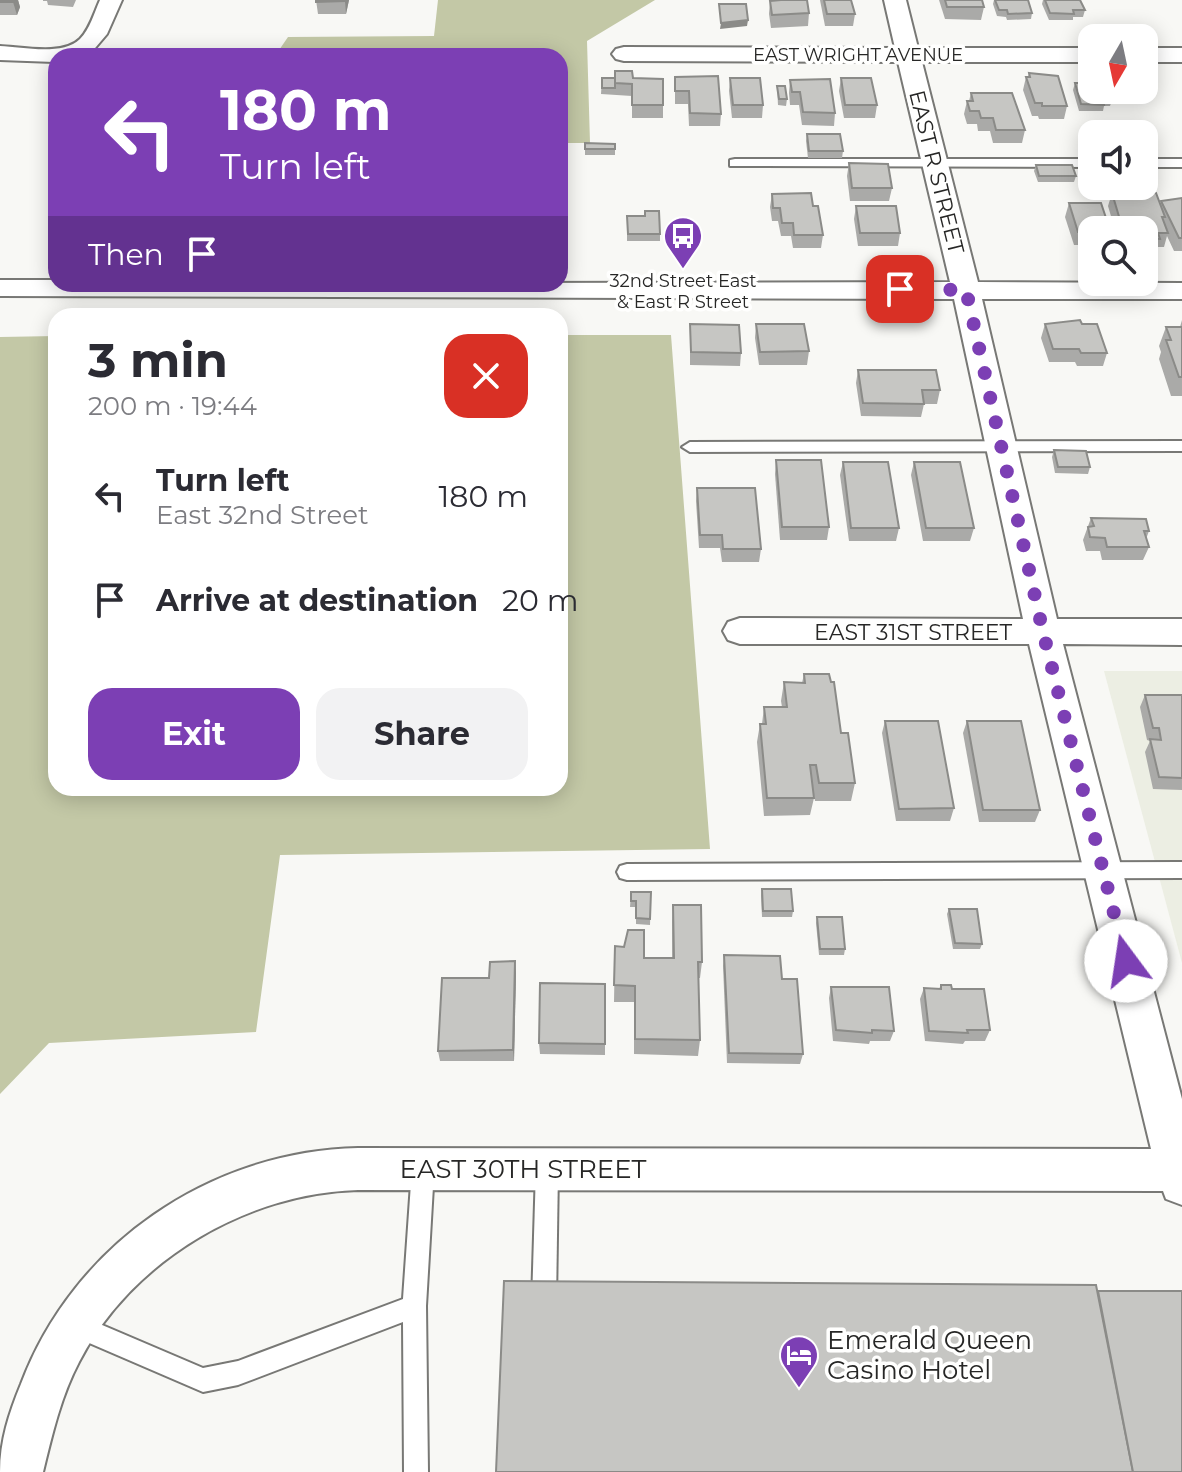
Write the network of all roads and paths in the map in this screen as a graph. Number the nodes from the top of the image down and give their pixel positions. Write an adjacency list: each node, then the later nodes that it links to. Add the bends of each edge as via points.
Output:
1 (111, 0): 3 (street)
2 (895, 0): 7 (street, EAST R STREET)
3 (86, 48)
4 (0, 53): 5 (street)
5 (48, 53)
6 (624, 54): 7 (street, EAST WRIGHT AVENUE)
7 (908, 55): 8 (street, EAST WRIGHT AVENUE); 12 (street, EAST R STREET)
8 (1078, 55)
9 (1158, 55): 10 (street)
10 (1182, 55)
11 (735, 163): 12 (lane)
12 (935, 163): 13 (lane); 19 (street, EAST R STREET)
13 (1078, 163)
14 (1158, 163): 15 (lane)
15 (1182, 163)
16 (0, 288): 17 (street)
17 (48, 288)
18 (568, 290): 19 (street)
19 (966, 290): 20 (street); 21 (street, EAST R STREET)
20 (1182, 291)
21 (1000, 446): 22 (lane); 23 (lane); 25 (street, EAST R STREET)
22 (1182, 446)
23 (690, 447)
24 (740, 631): 25 (street, EAST 31ST STREET)
25 (1043, 632): 26 (street, EAST 31ST STREET); 27 (street, EAST R STREET)
26 (1182, 632)
27 (1103, 870): 28 (lane); 29 (lane); 32 (street, EAST R STREET)
28 (1182, 870)
29 (627, 872)
30 (423, 1169): 31 (street, EAST 30TH STREET); 34 (lane); 35 (street, EAST 30TH STREET, via 298,1174 248,1191 194,1216 139,1256)
31 (547, 1169): 32 (street, EAST 30TH STREET); 33 (lane)
32 (1181, 1175)
33 (544, 1303)
34 (414, 1306): 35 (lane, via 238,1373 203,1380); 37 (lane)
35 (74, 1325): 36 (street, EAST 30TH STREET, via 33,1416)
36 (18, 1472)
37 (416, 1472)

